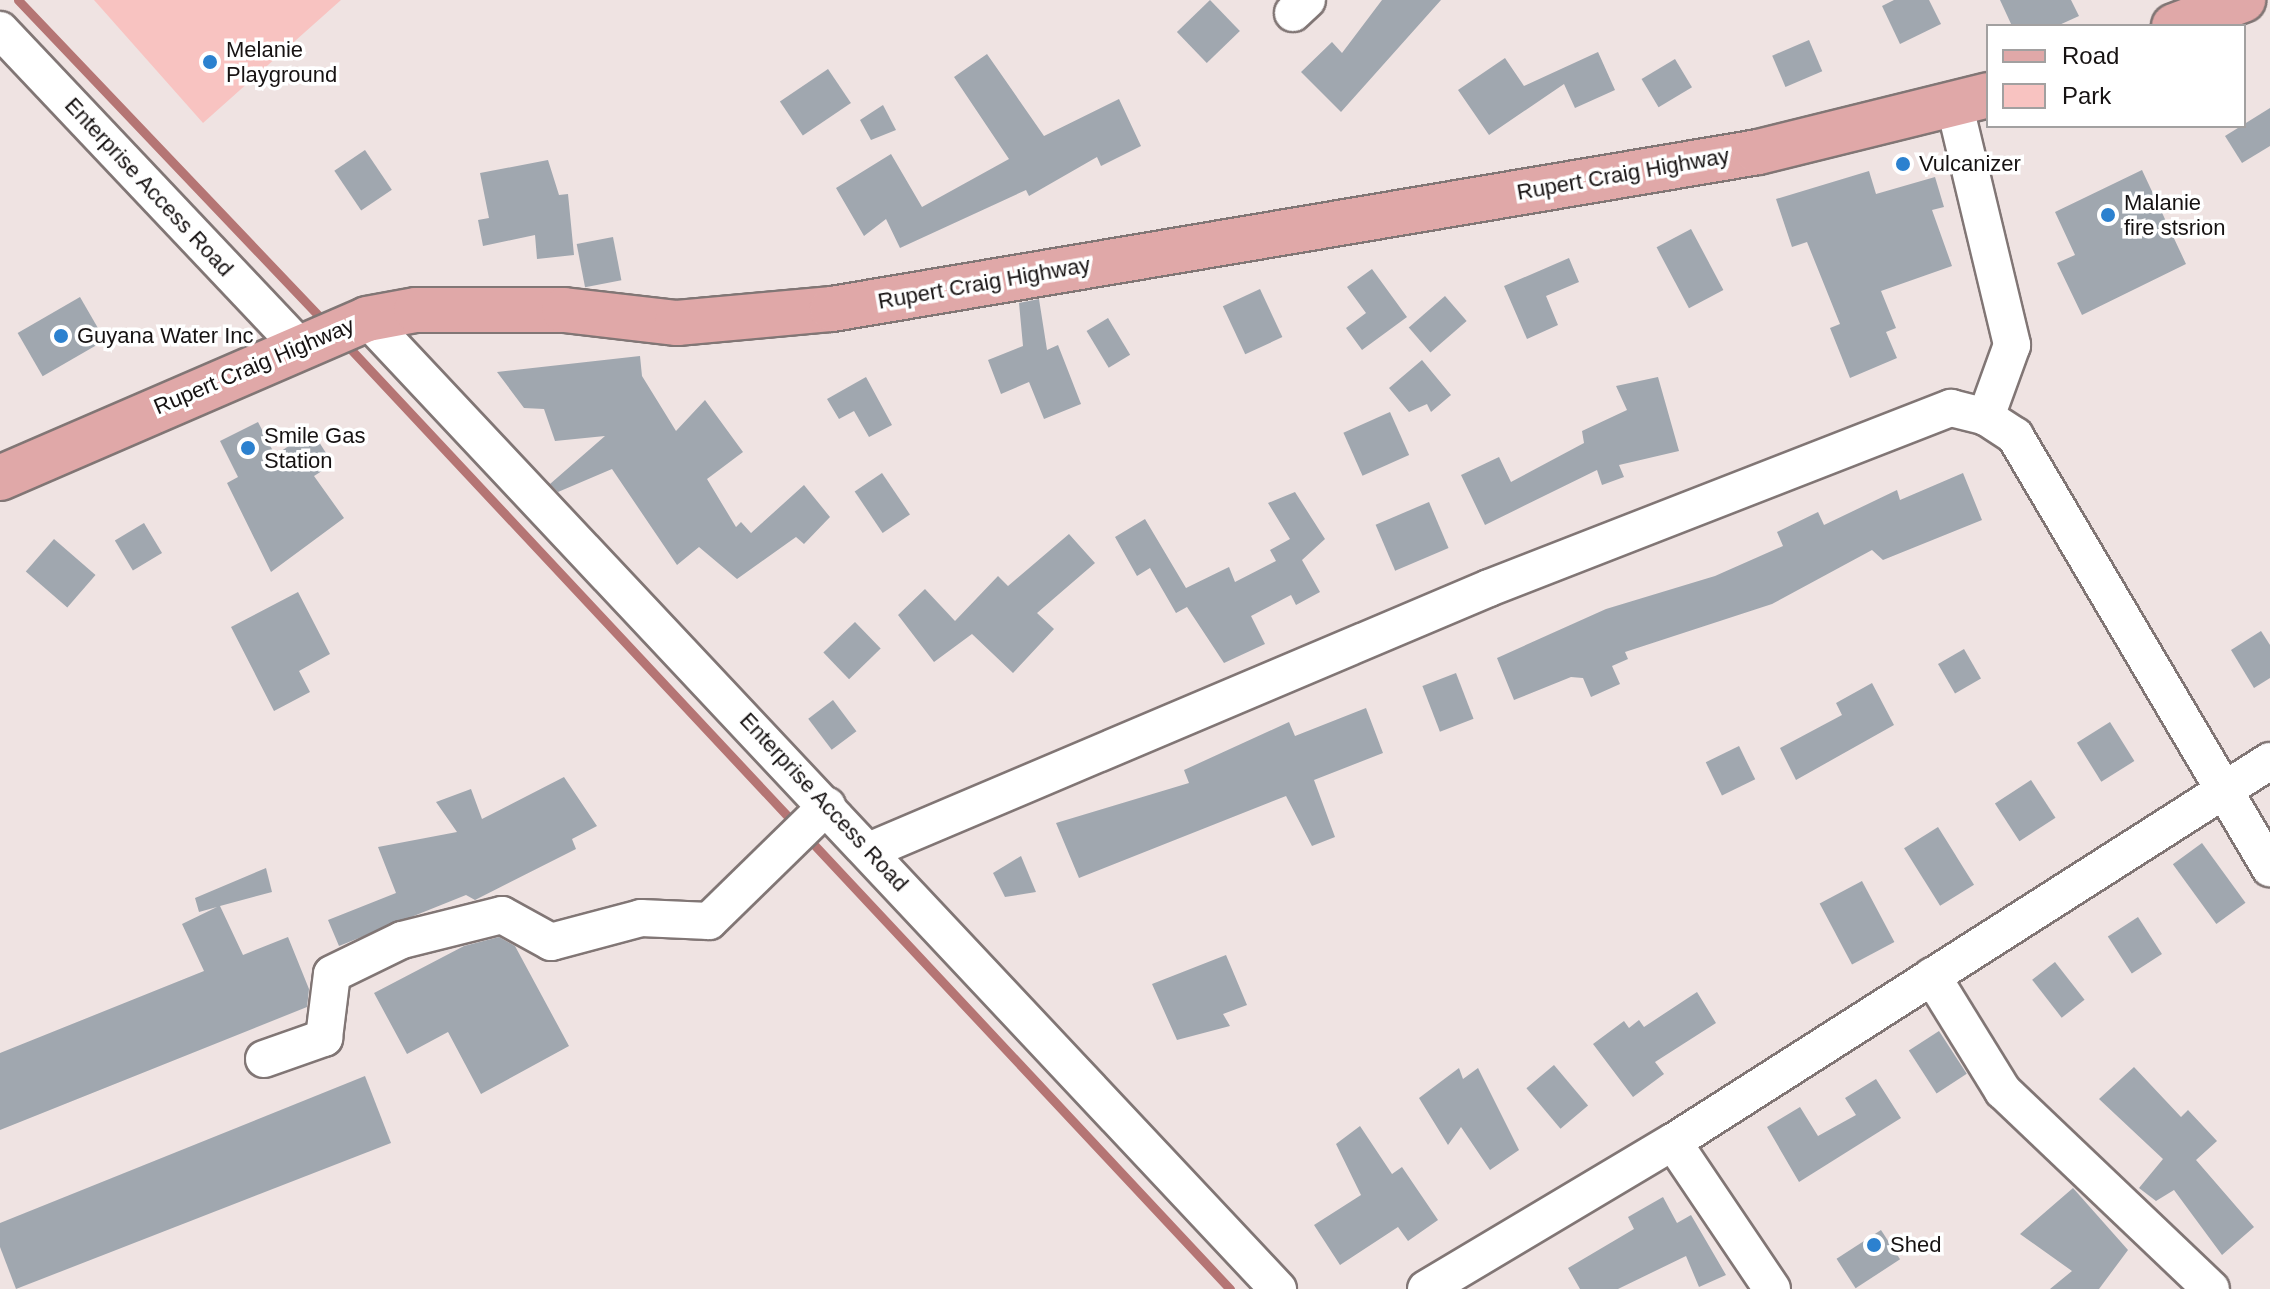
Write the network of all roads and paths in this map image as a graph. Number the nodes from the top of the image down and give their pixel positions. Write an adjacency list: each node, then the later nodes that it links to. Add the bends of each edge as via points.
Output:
1 (2243, 0): 2 (main road)
2 (2179, 24)
3 (0, 30): 6 (street, Enterprise Access Road)
4 (1972, 101): 5 (main road, Rupert Craig Highway, via 1758,152 832,309 677,323 564,310 416,310); 7 (street, via 2012,345)
5 (367, 319): 6 (main road, Rupert Craig Highway); 11 (street, Enterprise Access Road)
6 (297, 344): 8 (main road, Rupert Craig Highway)
7 (1986, 417): 10 (street, via 2015,436); 12 (street, via 1951,408 1564,559)
8 (0, 478)
9 (2270, 761): 10 (street)
10 (2226, 787): 13 (street); 14 (street)
11 (827, 806): 12 (street, Enterprise Access Road); 15 (street, via 709,921 641,918 551,942 502,915 402,940 332,974 324,1038)
12 (871, 850): 17 (street, Enterprise Access Road)
13 (2270, 868)
14 (1932, 976): 16 (street); 20 (street, via 2003,1091)
15 (264, 1059)
16 (1673, 1142): 18 (street); 19 (street)
17 (1278, 1289)
18 (1426, 1289)
19 (1772, 1289)
20 (2211, 1289)

